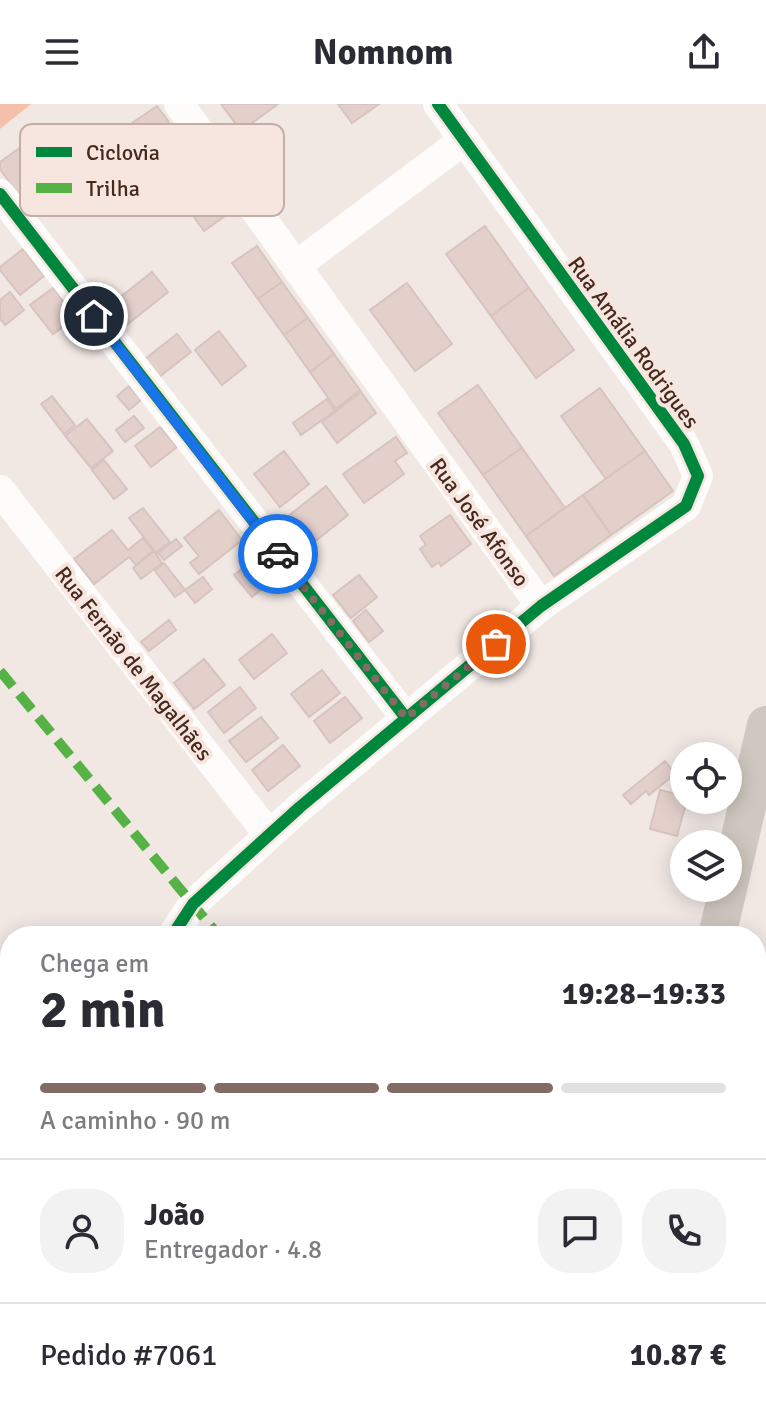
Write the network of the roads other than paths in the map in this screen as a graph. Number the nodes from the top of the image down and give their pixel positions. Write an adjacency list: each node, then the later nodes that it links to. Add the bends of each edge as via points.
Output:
1 (179, 104): 3 (street, Rua José Afonso)
2 (438, 104): 4 (street, Rua Amália Rodrigues)
3 (194, 124)
4 (464, 140): 7 (street); 9 (street, Rua Amália Rodrigues, via 684,444 698,476 686,506)
5 (0, 194): 10 (street)
6 (261, 216): 7 (street, Rua José Afonso)
7 (297, 265): 9 (street, Rua José Afonso)
8 (0, 490): 13 (street, Rua Fernão de Magalhães)
9 (541, 606): 10 (street, Rua José Afonso)
10 (406, 718): 13 (street, Rua José Afonso)
11 (766, 725): 12 (main road)
12 (756, 808): 15 (main road)
13 (269, 835): 14 (street, Rua José Afonso, via 193,904)
14 (179, 926)
15 (720, 926)

